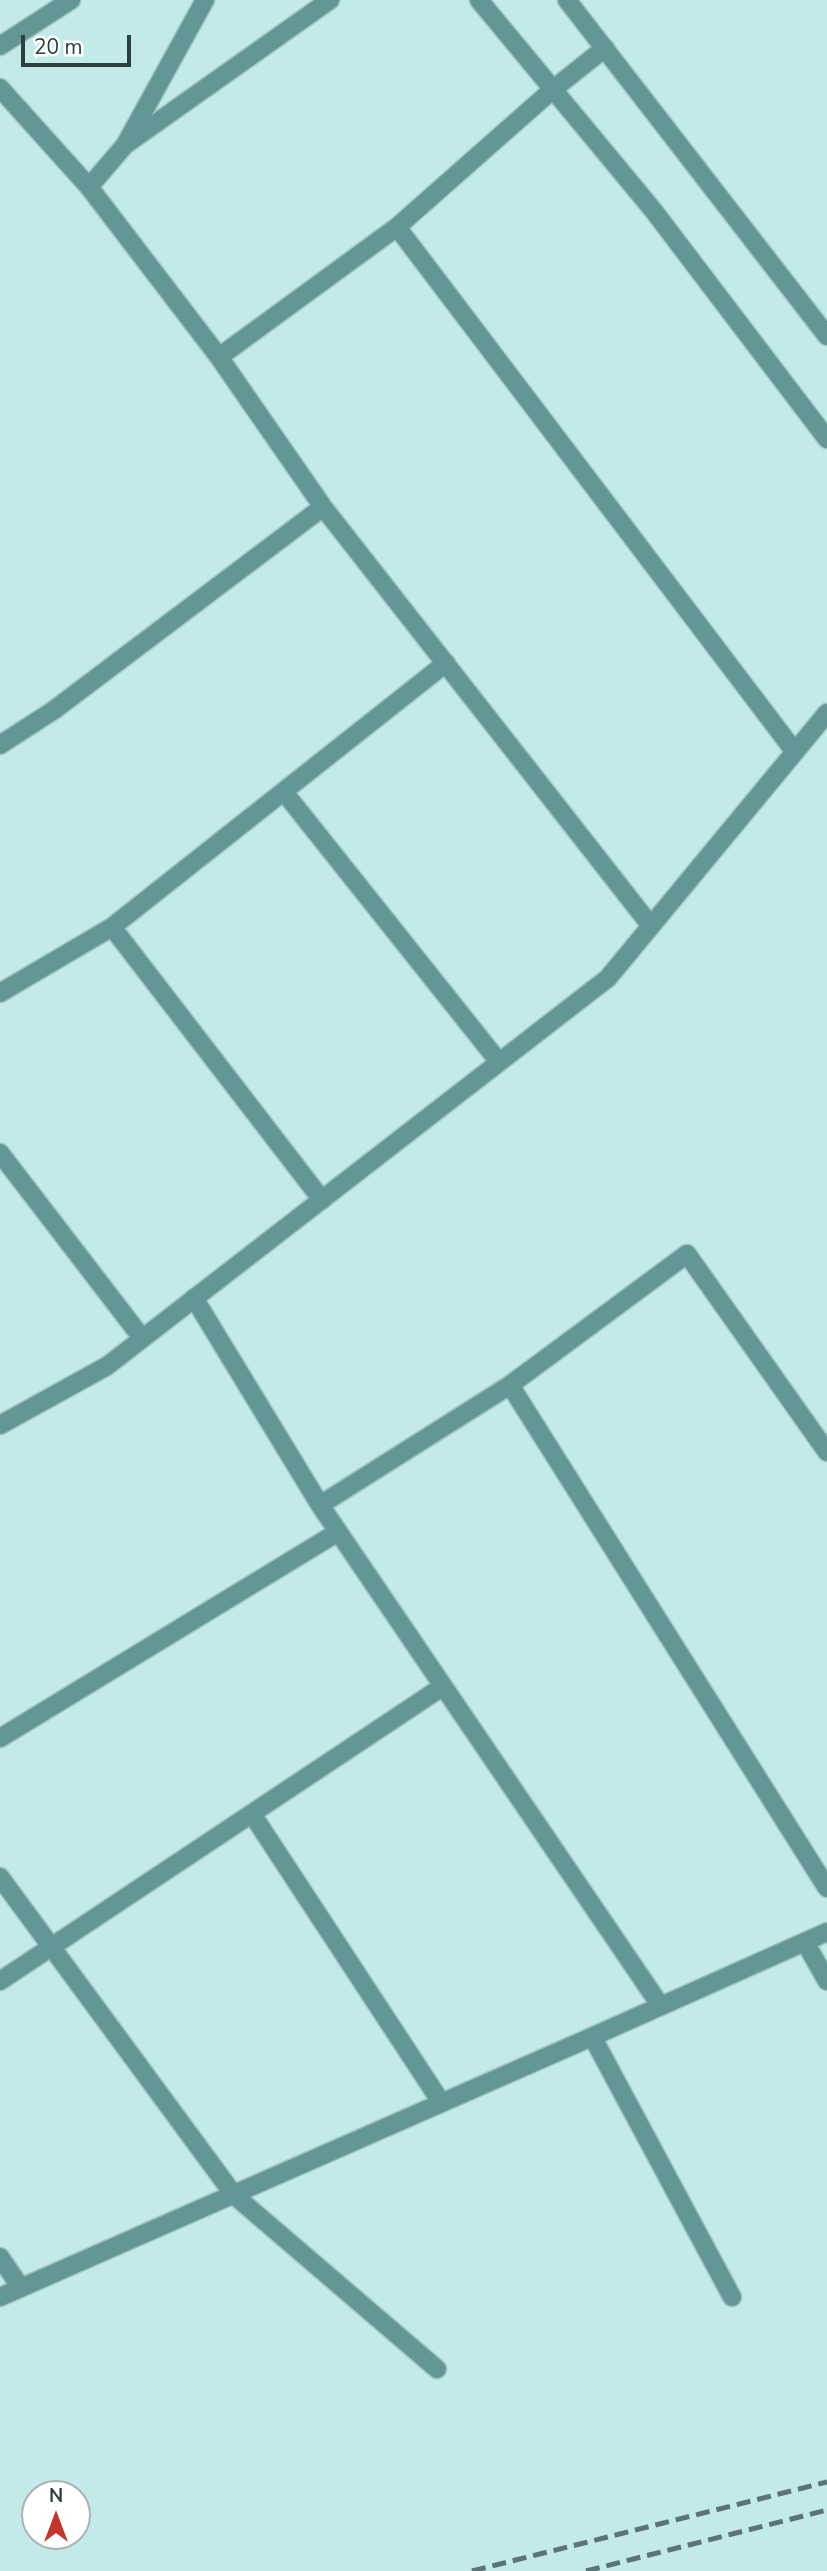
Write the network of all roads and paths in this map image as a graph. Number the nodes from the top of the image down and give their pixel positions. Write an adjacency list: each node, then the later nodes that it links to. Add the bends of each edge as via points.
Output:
1 (72, 0): 6 (street)
2 (205, 0): 10 (street)
3 (330, 0): 10 (street)
4 (479, 0): 9 (street)
5 (567, 0): 7 (street)
6 (0, 46)
7 (605, 48): 9 (street); 13 (street)
8 (0, 88): 11 (street)
9 (551, 91): 12 (street); 15 (street, via 653,210)
10 (125, 145): 11 (street)
11 (89, 187): 14 (street)
12 (397, 227): 14 (street); 20 (street)
13 (827, 335)
14 (219, 358): 16 (street)
15 (827, 439)
16 (323, 507): 17 (street); 19 (street, via 54,710)
17 (446, 663): 21 (street); 22 (street)
18 (827, 713): 20 (street)
19 (0, 745)
20 (794, 752): 22 (street)
21 (284, 792): 23 (street); 25 (street)
22 (651, 926): 25 (street, via 608,978)
23 (112, 927): 24 (street); 27 (street)
24 (0, 993)
25 (499, 1062): 27 (street)
26 (0, 1153): 29 (street)
27 (322, 1200): 28 (street)
28 (194, 1298): 29 (street); 33 (street)
29 (142, 1338): 31 (street, via 107,1366)
30 (510, 1385): 32 (street, via 687,1254); 33 (street); 39 (street)
31 (0, 1425)
32 (827, 1451)
33 (320, 1505): 34 (street)
34 (338, 1532): 35 (street); 36 (street)
35 (442, 1687): 37 (street); 45 (street)
36 (0, 1738)
37 (252, 1814): 42 (street); 47 (street)
38 (0, 1877): 42 (street)
39 (827, 1888)
40 (827, 1932): 41 (street)
41 (805, 1942): 43 (street); 45 (street)
42 (52, 1947): 44 (street); 48 (street)
43 (827, 1981)
44 (0, 1982)
45 (660, 2005): 46 (street)
46 (593, 2038): 47 (street); 52 (street)
47 (441, 2102): 48 (street)
48 (234, 2195): 50 (street); 53 (street)
49 (0, 2258): 50 (street)
50 (21, 2288): 51 (street)
51 (0, 2297)
52 (732, 2297)
53 (437, 2368)

